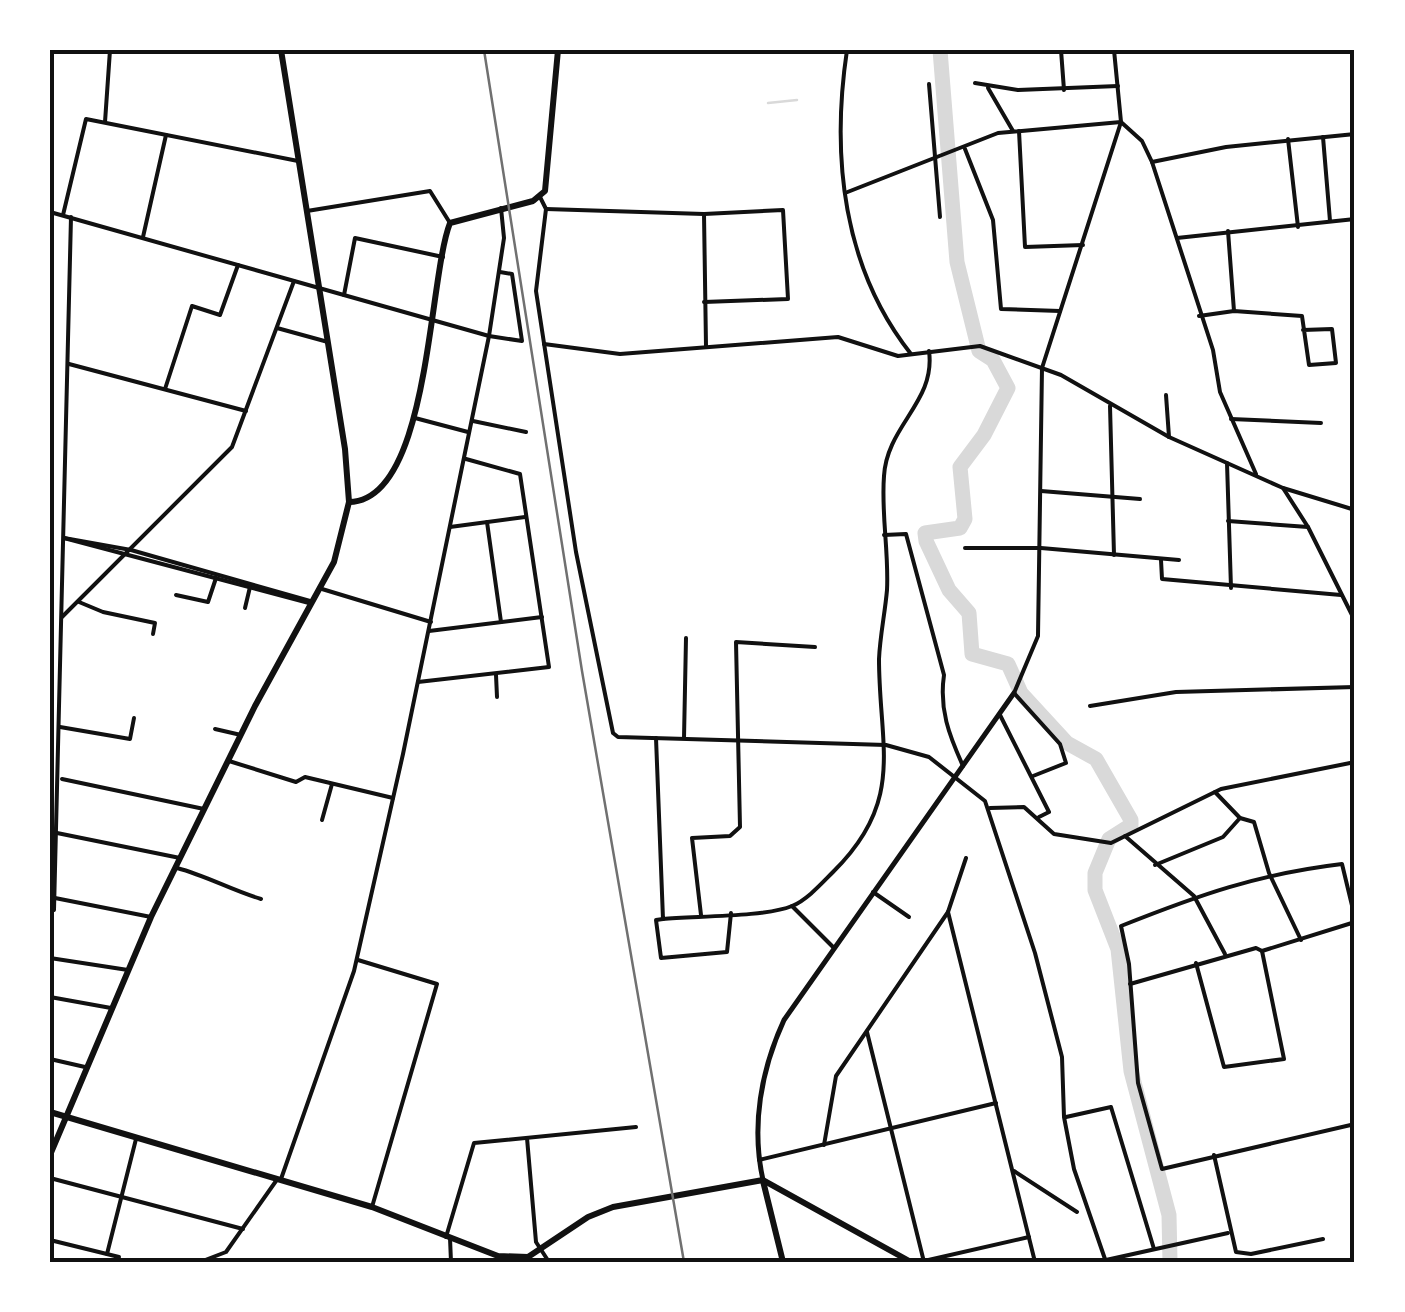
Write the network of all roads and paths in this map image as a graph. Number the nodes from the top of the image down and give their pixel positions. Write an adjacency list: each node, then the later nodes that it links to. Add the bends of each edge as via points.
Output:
1 (110, 50): 12 (street)
2 (280, 50): 21 (main road)
3 (558, 50): 24 (main road)
4 (847, 50): 23 (street, via 840,100)
5 (1061, 50): 11 (street)
6 (1114, 50): 9 (street)
7 (975, 83): 10 (street)
8 (929, 84): 20 (street)
9 (1118, 86): 11 (street); 13 (street)
10 (988, 87): 11 (street); 14 (street)
11 (1064, 90)
12 (105, 122): 16 (street); 30 (street, via 86,119)
13 (1121, 122): 14 (street); 22 (street); 40 (street)
14 (1016, 131): 19 (street); 40 (street, via 1025,247)
15 (1355, 134): 17 (street)
16 (166, 135): 21 (street); 38 (street)
17 (1323, 137): 18 (street); 34 (street)
18 (1288, 139): 22 (street); 36 (street)
19 (965, 149): 20 (street); 48 (street, via 993,220 1001,309)
20 (934, 160): 23 (street); 32 (street)
21 (298, 162): 27 (main road)
22 (1152, 162): 39 (street)
23 (846, 192): 59 (street, via 873,300)
24 (540, 197): 25 (main road); 26 (street)
25 (501, 208): 35 (main road); 43 (street)
26 (546, 208): 29 (street); 56 (street, via 536,291)
27 (307, 211): 35 (street, via 430,191); 45 (main road)
28 (50, 212): 30 (street)
29 (704, 214): 47 (street); 47 (street, via 783,210 788,299)
30 (63, 215): 31 (street)
31 (71, 217): 38 (street); 60 (street)
32 (940, 217)
33 (1355, 219): 34 (street)
34 (1330, 220): 36 (street)
35 (450, 223): 41 (main road)
36 (1298, 227): 37 (street)
37 (1228, 231): 39 (street); 49 (street)
38 (142, 236): 42 (street)
39 (1177, 238): 50 (street)
40 (1084, 245): 48 (street)
41 (443, 257): 46 (street, via 355,238); 51 (main road)
42 (238, 266): 44 (street); 62 (street, via 220,315 192,306)
43 (499, 272): 54 (street); 54 (street, via 512,274 522,341)
44 (294, 281): 45 (street); 52 (street)
45 (319, 288): 46 (street); 55 (main road)
46 (344, 295): 51 (street)
47 (704, 302): 57 (street)
48 (1062, 311): 61 (street)
49 (1234, 311): 50 (street); 53 (street, via 1302,316)
50 (1199, 316): 68 (street)
51 (433, 319): 54 (street); 67 (main road)
52 (276, 328): 55 (street); 65 (street)
53 (1304, 330): 53 (street, via 1309,365 1336,363 1332,328)
54 (489, 336): 69 (street)
55 (328, 342): 82 (main road)
56 (544, 344): 57 (street, via 607,354); 129 (street, via 613,733)
57 (706, 346): 59 (street, via 838,338)
58 (929, 351): 59 (street); 61 (street, via 985,347); 89 (street, via 928,380 888,444)
59 (911, 354)
60 (69, 364): 62 (street); 90 (street)
61 (1042, 368): 64 (street); 79 (street)
62 (165, 390): 65 (street)
63 (1166, 396): 74 (street)
64 (1110, 406): 74 (street); 80 (street)
65 (246, 411): 93 (street, via 232,447)
66 (1313, 414): 70 (street)
67 (414, 418): 73 (street); 82 (main road, via 379,490 366,501)
68 (1230, 420): 70 (street); 77 (street)
69 (472, 422): 72 (street); 73 (street)
70 (1313, 423): 71 (street)
71 (1321, 423)
72 (526, 432)
73 (470, 433): 75 (street)
74 (1169, 437): 76 (street)
75 (466, 459): 84 (street, via 520,474); 87 (street)
76 (1227, 462): 77 (street); 85 (street)
77 (1257, 476): 78 (street)
78 (1282, 488): 83 (street); 88 (street)
79 (1041, 491): 80 (street); 92 (street)
80 (1112, 497): 81 (street); 94 (street)
81 (1140, 498)
82 (349, 502): 102 (main road)
83 (1355, 510)
84 (527, 516): 86 (street); 109 (street)
85 (1228, 520): 88 (street); 101 (street)
86 (487, 522): 87 (street); 112 (street)
87 (450, 527): 111 (street)
88 (1308, 527): 105 (street)
89 (884, 535): 132 (street, via 887,592 879,664); 135 (street, via 906,534 944,675 944,720)
90 (64, 538): 93 (street); 95 (street); 110 (street)
91 (965, 548): 92 (street)
92 (1040, 548): 94 (street); 121 (street, via 1038,636)
93 (131, 550): 95 (street); 98 (street)
94 (1114, 555): 96 (street)
95 (126, 556): 99 (street); 106 (street)
96 (1161, 560): 97 (street); 101 (street, via 1162,579)
97 (1179, 560)
98 (217, 573): 99 (street); 100 (street)
99 (216, 580): 103 (street); 104 (street, via 208,602)
100 (252, 582): 103 (street); 107 (street)
101 (1231, 588): 105 (street)
102 (322, 589): 107 (main road); 111 (street)
103 (250, 590): 107 (street); 108 (street)
104 (176, 595)
105 (1341, 596): 113 (street)
106 (79, 602): 110 (street); 115 (street, via 154,623)
107 (314, 604): 128 (main road)
108 (245, 608)
109 (542, 616): 112 (street); 118 (street, via 549,667)
110 (62, 618): 126 (street)
111 (431, 622): 114 (street)
112 (501, 622): 114 (street)
113 (1355, 622)
114 (429, 631): 119 (street)
115 (153, 634)
116 (686, 638): 130 (street)
117 (816, 647): 131 (street, via 736,642)
118 (496, 674): 119 (street); 122 (street)
119 (418, 682): 141 (street)
120 (1355, 687): 123 (street, via 1176,692)
121 (1014, 693): 124 (street); 136 (street, via 1060,744 1066,762)
122 (498, 697)
123 (1090, 706)
124 (1000, 715): 135 (street); 136 (street)
125 (134, 718): 126 (street, via 130,740)
126 (60, 727): 138 (street)
127 (216, 729): 128 (street)
128 (241, 735): 133 (main road)
129 (656, 738): 130 (street); 165 (street)
130 (684, 738): 131 (street)
131 (737, 741): 132 (street); 162 (street, via 740,827 730,836 692,838)
132 (886, 745): 137 (street, via 929,758); 158 (street, via 866,836)
133 (228, 761): 139 (street, via 296,782 304,777); 143 (main road)
134 (1355, 762): 140 (street)
135 (964, 766): 137 (street)
136 (1033, 776): 144 (street, via 1049,812)
137 (955, 778): 142 (street); 154 (street)
138 (59, 779): 143 (street); 147 (street)
139 (332, 784): 141 (street); 146 (street)
140 (1215, 792): 145 (street); 148 (street)
141 (393, 798): 172 (street)
142 (990, 808): 144 (street, via 1024,807); 184 (street, via 1062,1057)
143 (204, 809): 149 (main road)
144 (1039, 817): 148 (street, via 1054,834 1107,843)
145 (1240, 818): 151 (street, via 1224,837); 153 (street, via 1254,822)
146 (322, 820)
147 (57, 833): 149 (street); 156 (street)
148 (1125, 836): 151 (street)
149 (180, 858): 152 (main road)
150 (966, 858): 160 (street)
151 (1156, 864): 155 (street)
152 (175, 868): 157 (street); 163 (main road)
153 (1269, 873): 155 (street); 166 (street, via 1342,864); 167 (street)
154 (872, 892): 164 (street); 168 (street)
155 (1194, 896): 170 (street); 175 (street, via 1121,926)
156 (55, 898): 159 (street); 163 (street)
157 (261, 900)
158 (792, 906): 161 (street); 168 (street)
159 (50, 910)
160 (948, 912): 178 (street); 181 (street)
161 (731, 913): 162 (street); 165 (street, via 727,952 660,958 656,920)
162 (701, 915): 165 (street)
163 (151, 917): 174 (main road)
164 (909, 917)
165 (662, 920)
166 (1355, 920): 167 (street)
167 (1301, 940): 169 (street)
168 (833, 946): 193 (street, via 793,1004 771,1052 758,1116)
169 (1262, 951): 170 (street); 173 (street, via 1284,1059 1224,1067)
170 (1225, 954): 173 (street)
171 (50, 958): 174 (street)
172 (356, 960): 196 (street); 199 (street, via 437,984)
173 (1196, 963): 175 (street)
174 (128, 970): 177 (main road)
175 (1130, 984): 192 (street, via 1138,1083 1162,1169)
176 (50, 997): 177 (street)
177 (111, 1008): 180 (main road)
178 (868, 1032): 187 (street); 190 (street, via 836,1076)
179 (50, 1060): 180 (street)
180 (85, 1067): 183 (main road)
181 (996, 1103): 187 (street); 194 (street)
182 (50, 1112): 183 (main road)
183 (65, 1117): 189 (main road); 191 (main road)
184 (1064, 1117): 207 (street, via 1112,1106); 212 (street)
185 (1355, 1124): 192 (street)
186 (636, 1127): 188 (street)
187 (891, 1128): 190 (street); 218 (street)
188 (528, 1138): 203 (street, via 474,1143); 208 (street)
189 (136, 1139): 196 (main road); 198 (street)
190 (824, 1145): 193 (street)
191 (50, 1155)
192 (1214, 1155): 202 (street)
193 (759, 1160): 197 (street)
194 (1012, 1170): 200 (street); 204 (street)
195 (50, 1178): 198 (street)
196 (280, 1179): 199 (main road); 201 (street)
197 (763, 1180): 208 (main road, via 606,1209); 216 (main road); 217 (main road)
198 (121, 1197): 201 (street); 209 (street)
199 (372, 1207): 203 (main road)
200 (1076, 1212)
201 (243, 1230): 213 (street, via 226,1252)
202 (1230, 1232): 205 (street, via 1236,1252 1250,1254); 207 (street)
203 (448, 1237): 211 (main road); 214 (street)
204 (1029, 1237): 218 (street); 219 (street)
205 (1323, 1239)
206 (50, 1240): 209 (street)
207 (1154, 1248): 212 (street)
208 (542, 1250): 211 (main road); 215 (street)
209 (106, 1254): 210 (street)
210 (118, 1257)
211 (528, 1260)
212 (1106, 1261)
213 (200, 1262)
214 (452, 1262)
215 (549, 1262)
216 (783, 1262)
217 (911, 1262)
218 (924, 1262)
219 (1035, 1262)

